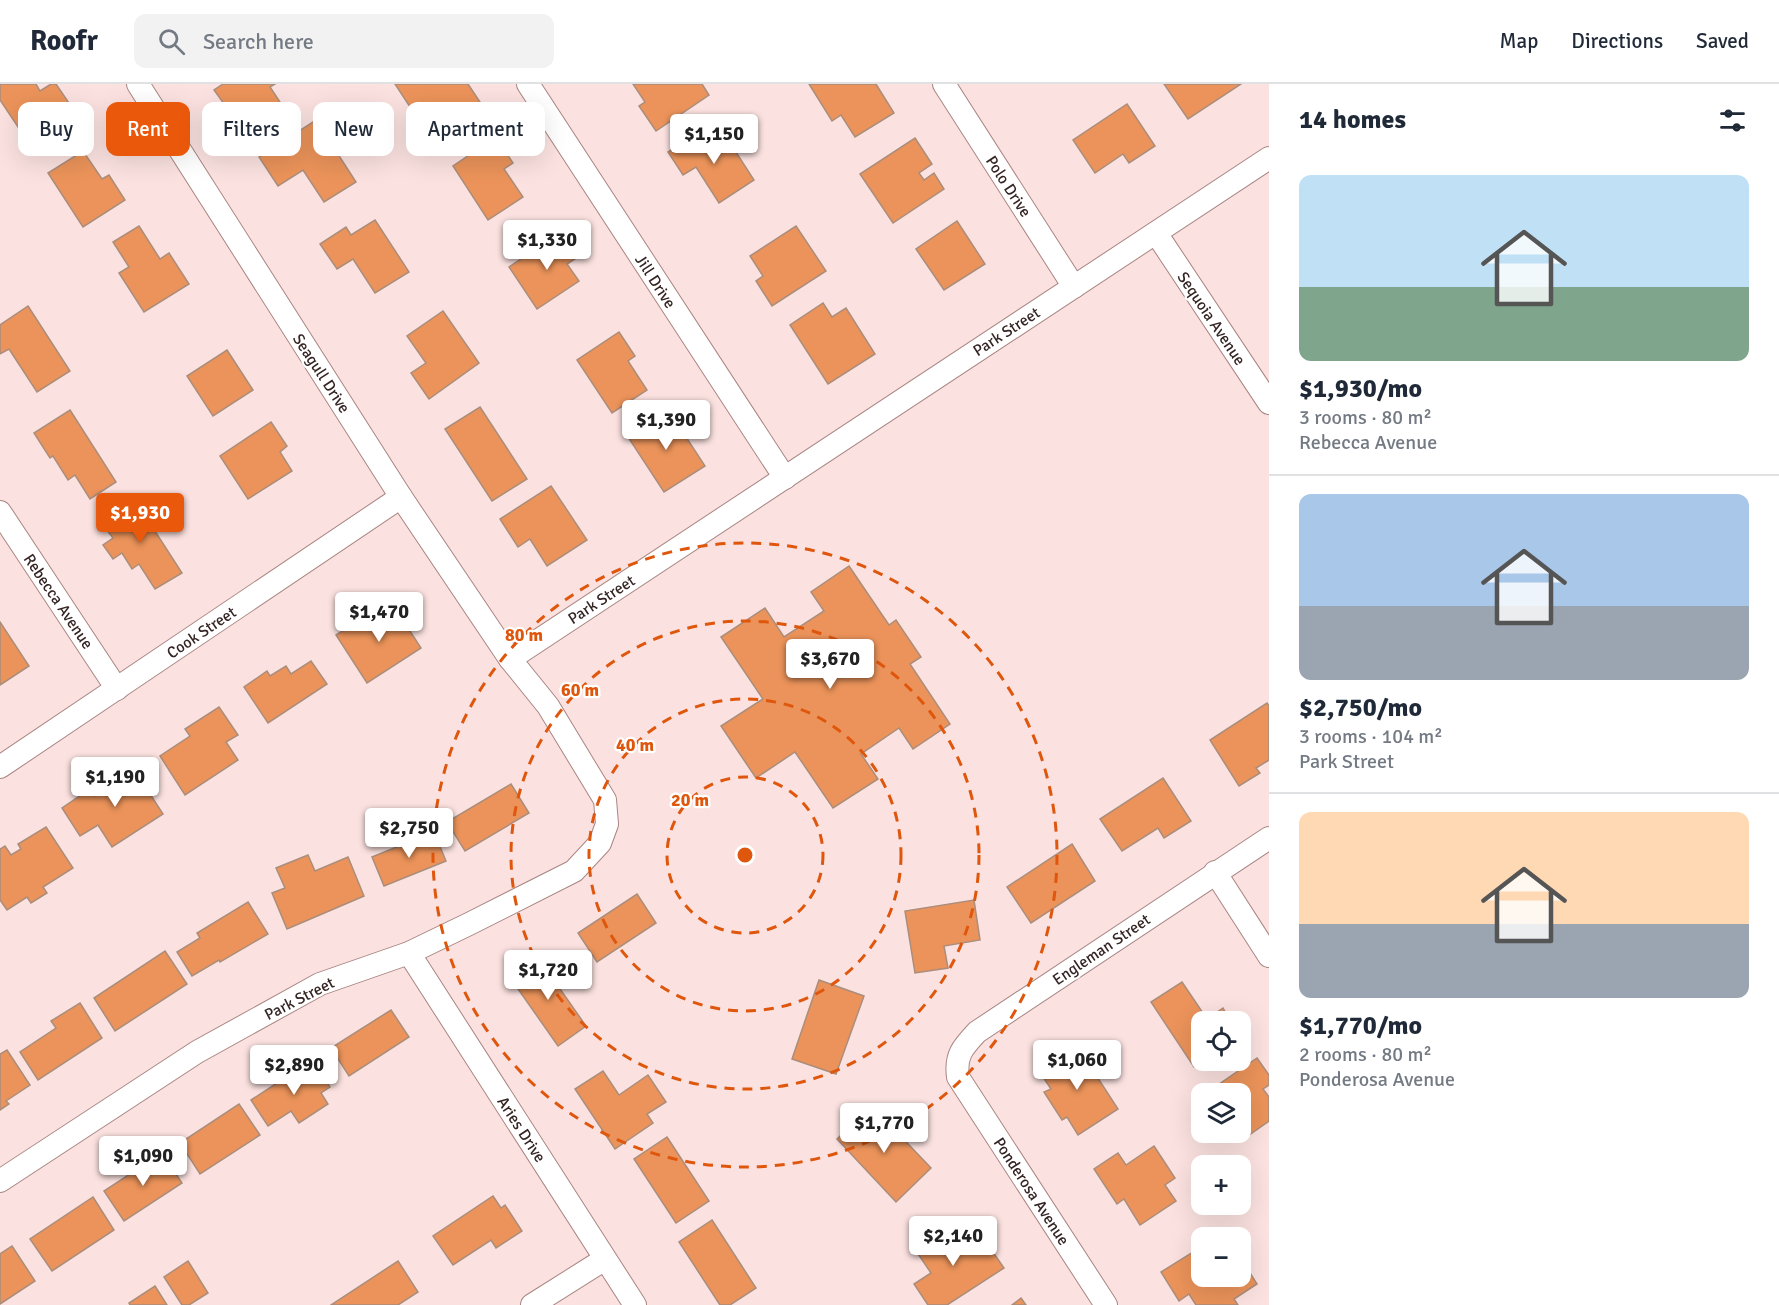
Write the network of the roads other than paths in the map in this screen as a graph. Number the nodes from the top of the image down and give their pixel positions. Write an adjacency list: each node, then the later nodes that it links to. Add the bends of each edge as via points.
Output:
1 (138, 84): 9 (street, Seagull Drive)
2 (528, 84): 8 (street, Jill Drive)
3 (944, 84): 6 (street, Polo Drive)
4 (1269, 158): 5 (street, Park Street)
5 (1156, 232): 6 (street, Park Street); 7 (street, Sequoia Avenue)
6 (1074, 287): 8 (street, Park Street)
7 (1269, 404)
8 (785, 478): 11 (street, Park Street)
9 (401, 497): 11 (street, Seagull Drive); 12 (street, Cook Street)
10 (0, 512): 12 (street, Rebecca Avenue)
11 (510, 659): 16 (street, Park Street, via 548,706 605,800 608,824 600,843 574,871)
12 (117, 689): 13 (street, Cook Street)
13 (0, 767)
14 (1269, 838): 15 (street, Engleman Street)
15 (1215, 872): 17 (street); 18 (street, Engleman Street, via 977,1032 963,1047 956,1064)
16 (409, 953): 19 (street, Park Street, via 321,984 197,1052); 20 (street, Aries Drive)
17 (1269, 956)
18 (958, 1077): 23 (street, Ponderosa Avenue)
19 (0, 1181)
20 (605, 1259): 21 (street); 22 (street, Aries Drive)
21 (532, 1305)
22 (635, 1305)
23 (1106, 1305)

